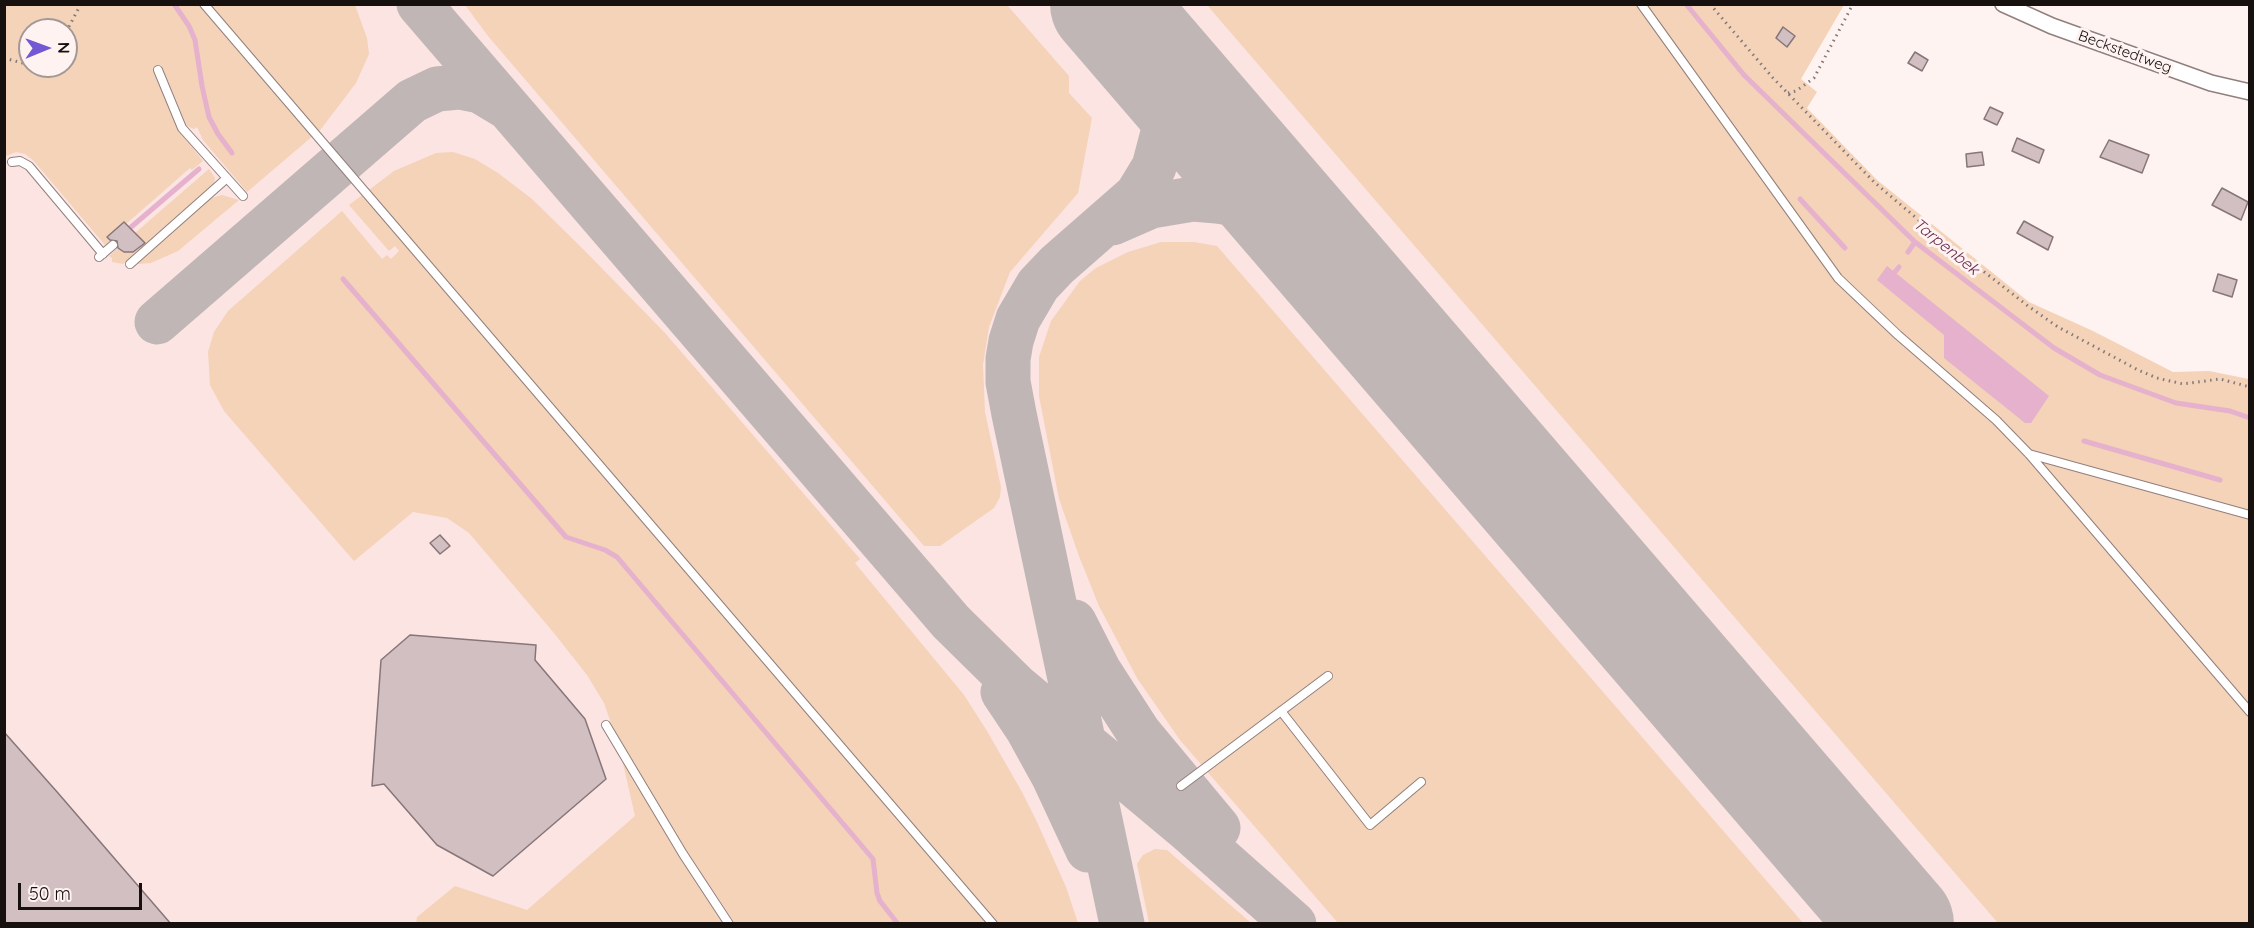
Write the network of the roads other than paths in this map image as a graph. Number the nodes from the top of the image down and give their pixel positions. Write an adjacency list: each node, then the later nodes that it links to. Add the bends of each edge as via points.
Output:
1 (204, 4): 20 (lane)
2 (1641, 4): 11 (lane, via 1838,278)
3 (2003, 4): 5 (street, Beckstedtweg, via 2052,26 2200,79)
4 (158, 69): 7 (lane, via 182,128)
5 (2250, 92)
6 (12, 162): 9 (lane, via 29,166 101,255)
7 (227, 178): 8 (lane); 10 (lane)
8 (243, 196)
9 (113, 245)
10 (130, 264)
11 (2029, 454): 12 (lane); 15 (lane)
12 (2250, 515)
13 (1328, 676): 14 (lane)
14 (1281, 711): 17 (lane, via 1370,825); 18 (lane)
15 (2250, 712)
16 (606, 725): 19 (lane)
17 (1421, 782)
18 (1181, 786)
19 (729, 924)
20 (993, 924)

